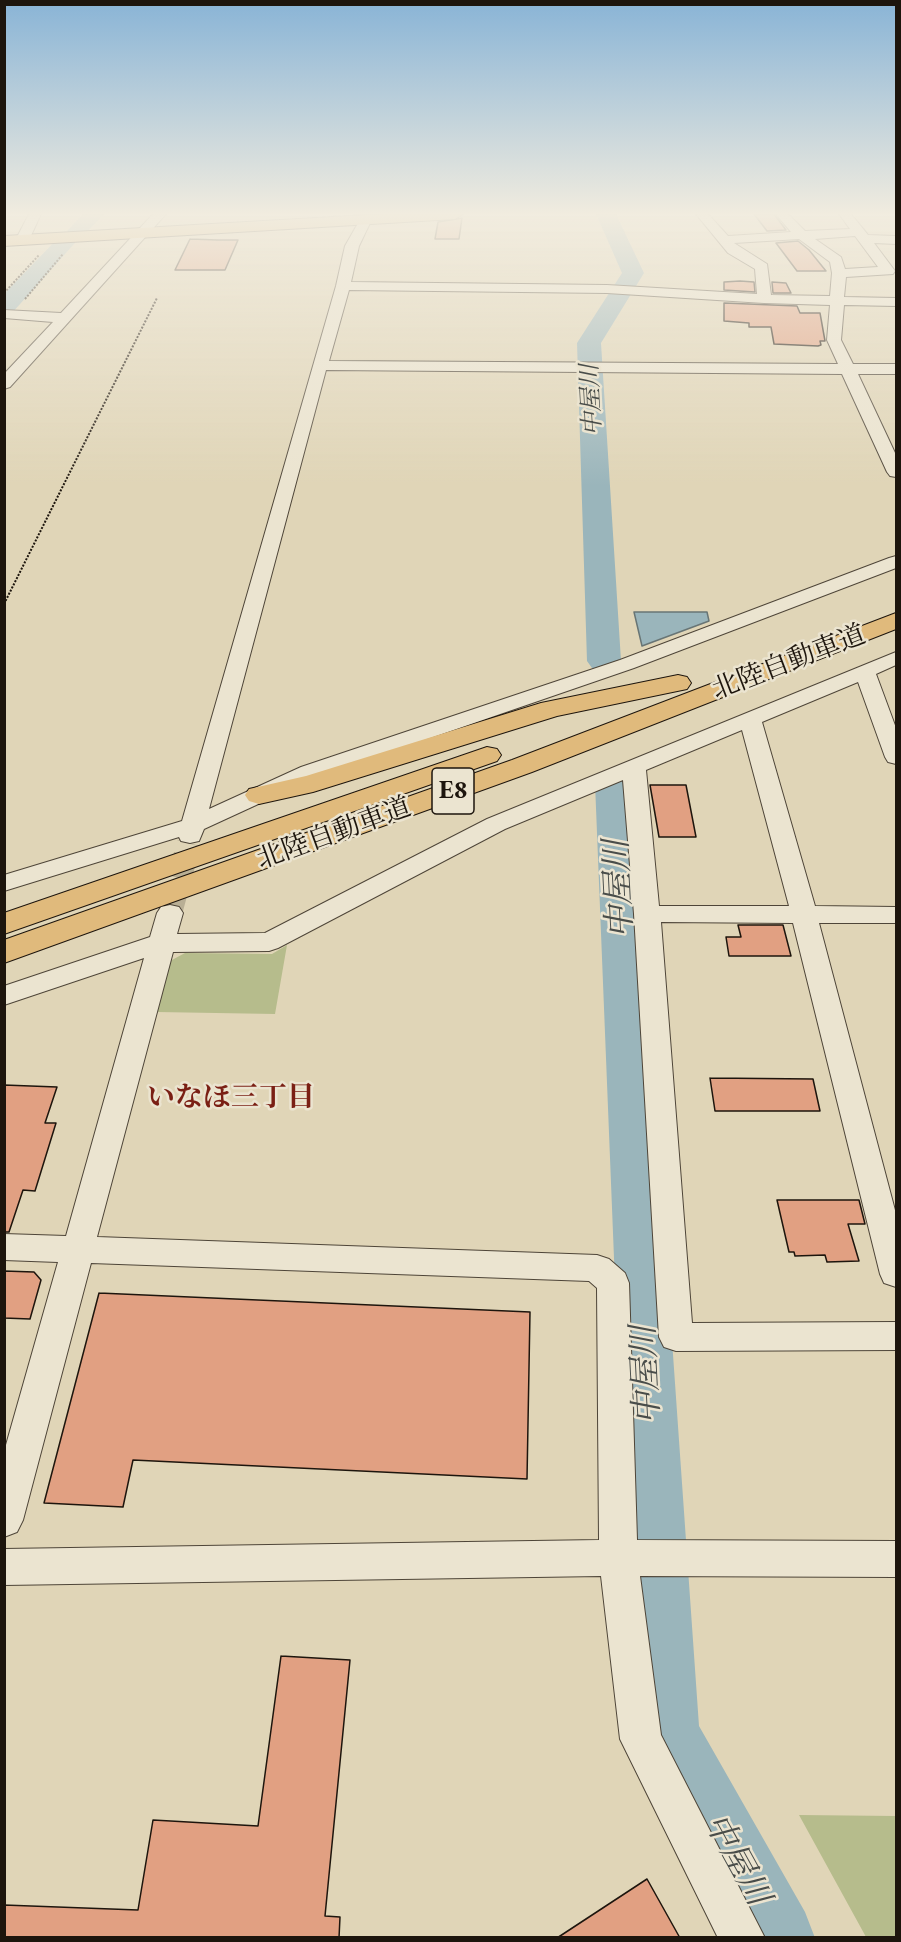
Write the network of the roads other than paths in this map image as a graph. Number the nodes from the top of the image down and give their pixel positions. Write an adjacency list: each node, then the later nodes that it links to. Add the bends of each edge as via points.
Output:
1 (76, 305): 5 (street)
2 (338, 305): 6 (street)
3 (836, 305): 7 (street, via 834,340)
4 (9, 314): 5 (street)
5 (64, 318): 9 (street)
6 (320, 365): 7 (street); 22 (street)
7 (848, 369): 8 (street); 10 (street)
8 (897, 369)
9 (4, 384)
10 (897, 472)
11 (897, 562): 20 (street, via 627,664 309,772)
12 (897, 598): 16 (main road, 北陸自動車道 / E8)
13 (897, 620): 30 (main road, 北陸自動車道 / E8, via 512,770)
14 (897, 658): 15 (street)
15 (865, 672): 17 (street); 18 (street)
16 (678, 683): 20 (main road, via 551,709 313,783); 21 (main road, 北陸自動車道 / E8)
17 (750, 718): 19 (street); 26 (street)
18 (897, 757)
19 (634, 767): 24 (street); 29 (street, via 496,824 269,942)
20 (259, 795): 22 (street)
21 (308, 819): 25 (main road, via 214,845); 28 (main road, 北陸自動車道 / E8)
22 (191, 834): 23 (street)
23 (4, 884)
24 (647, 914): 26 (street); 35 (street, via 676,1337)
25 (4, 915)
26 (804, 915): 27 (street); 34 (street)
27 (897, 915)
28 (4, 924)
29 (166, 928): 31 (street); 33 (street)
30 (4, 952)
31 (4, 996)
32 (4, 1247): 33 (street)
33 (77, 1249): 36 (street); 37 (street, via 597,1268 613,1283)
34 (897, 1274)
35 (897, 1336)
36 (4, 1520)
37 (628, 1558): 38 (street); 39 (street); 40 (street, via 641,1739)
38 (897, 1559)
39 (4, 1568)
40 (741, 1938)

